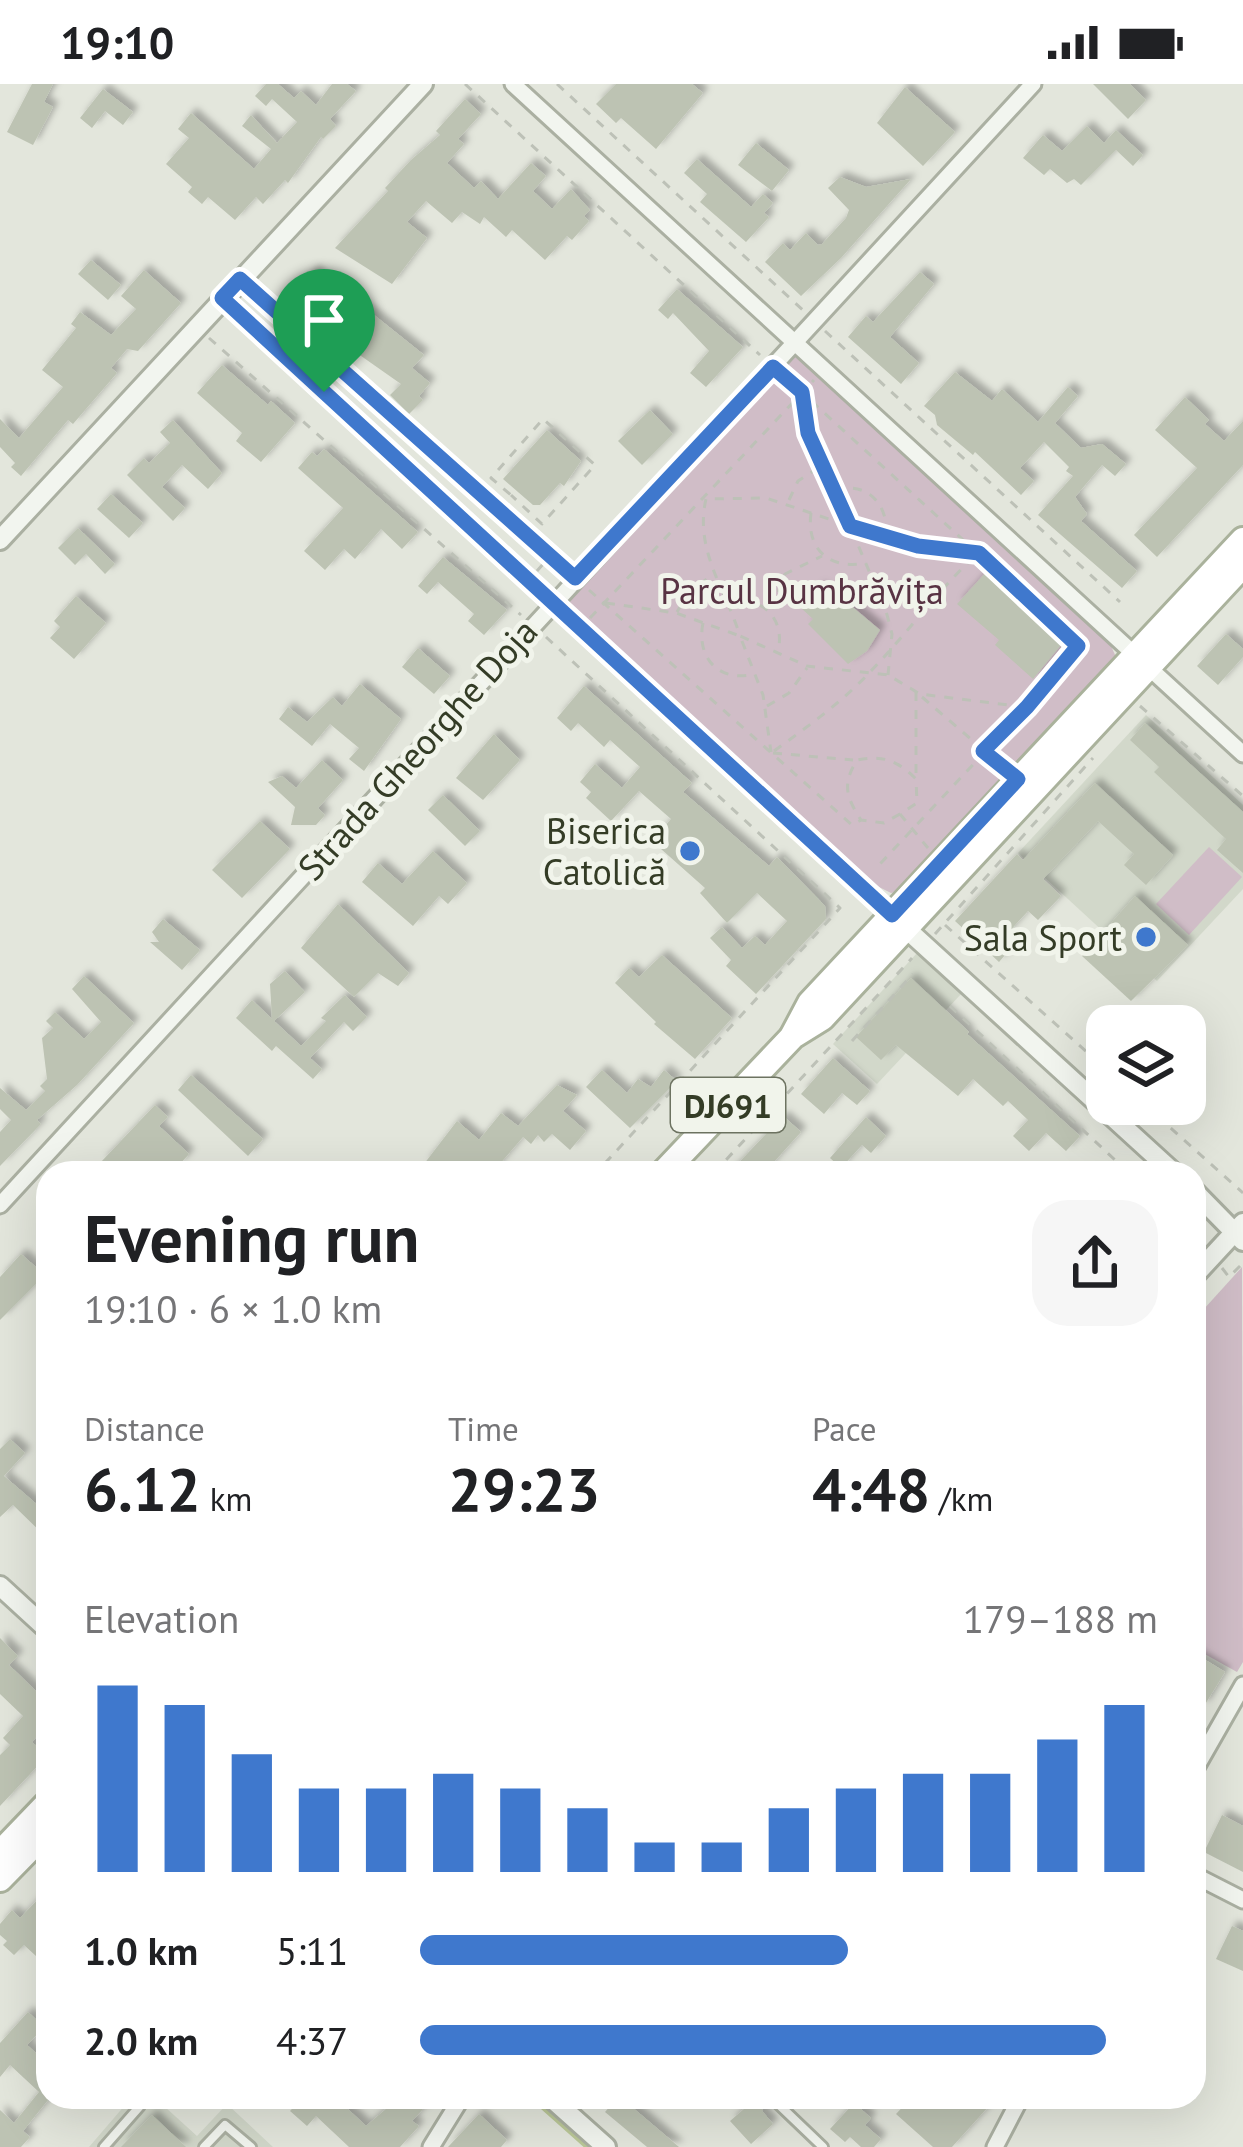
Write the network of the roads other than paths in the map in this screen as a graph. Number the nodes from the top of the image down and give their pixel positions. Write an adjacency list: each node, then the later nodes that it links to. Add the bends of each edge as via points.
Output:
1 (423, 84): 4 (street)
2 (513, 84): 5 (street)
3 (1033, 84): 5 (street, Strada Gheorghe Doja)
4 (222, 298): 6 (street); 9 (street)
5 (795, 344): 9 (street, Strada Gheorghe Doja); 10 (street)
6 (0, 540)
7 (1243, 540): 10 (main road, DJ691)
8 (1243, 565): 10 (main road, DJ691)
9 (554, 600): 12 (street); 13 (street, Strada Gheorghe Doja)
10 (1140, 661): 11 (street); 12 (main road, DJ691); 12 (main road, DJ691, via 1018,779)
11 (1243, 754)
12 (900, 922): 14 (main road, DJ691, via 810,1003 793,1036); 15 (street)
13 (40, 1161)
14 (674, 1161)
15 (1161, 1161)
16 (36, 1166): 18 (street, Strada Gheorghe Doja)
17 (1206, 1202): 19 (street)
18 (0, 1205)
19 (1240, 1232): 20 (street)
20 (1206, 1263)
21 (0, 1586): 22 (street)
22 (36, 1619)
23 (1243, 1685): 24 (street)
24 (1206, 1751)
25 (36, 1816): 27 (main road)
26 (36, 1842): 28 (main road)
27 (0, 1853)
28 (0, 1879)
29 (1206, 1881): 30 (street)
30 (1243, 1900)
31 (137, 2109): 36 (lane)
32 (455, 2109): 39 (street)
33 (563, 2109): 40 (street)
34 (784, 2109): 41 (lane)
35 (1015, 2109): 42 (street)
36 (104, 2147)
37 (204, 2147): 38 (lane, via 224,2125)
38 (251, 2147)
39 (431, 2147)
40 (606, 2147)
41 (824, 2147)
42 (995, 2147)

